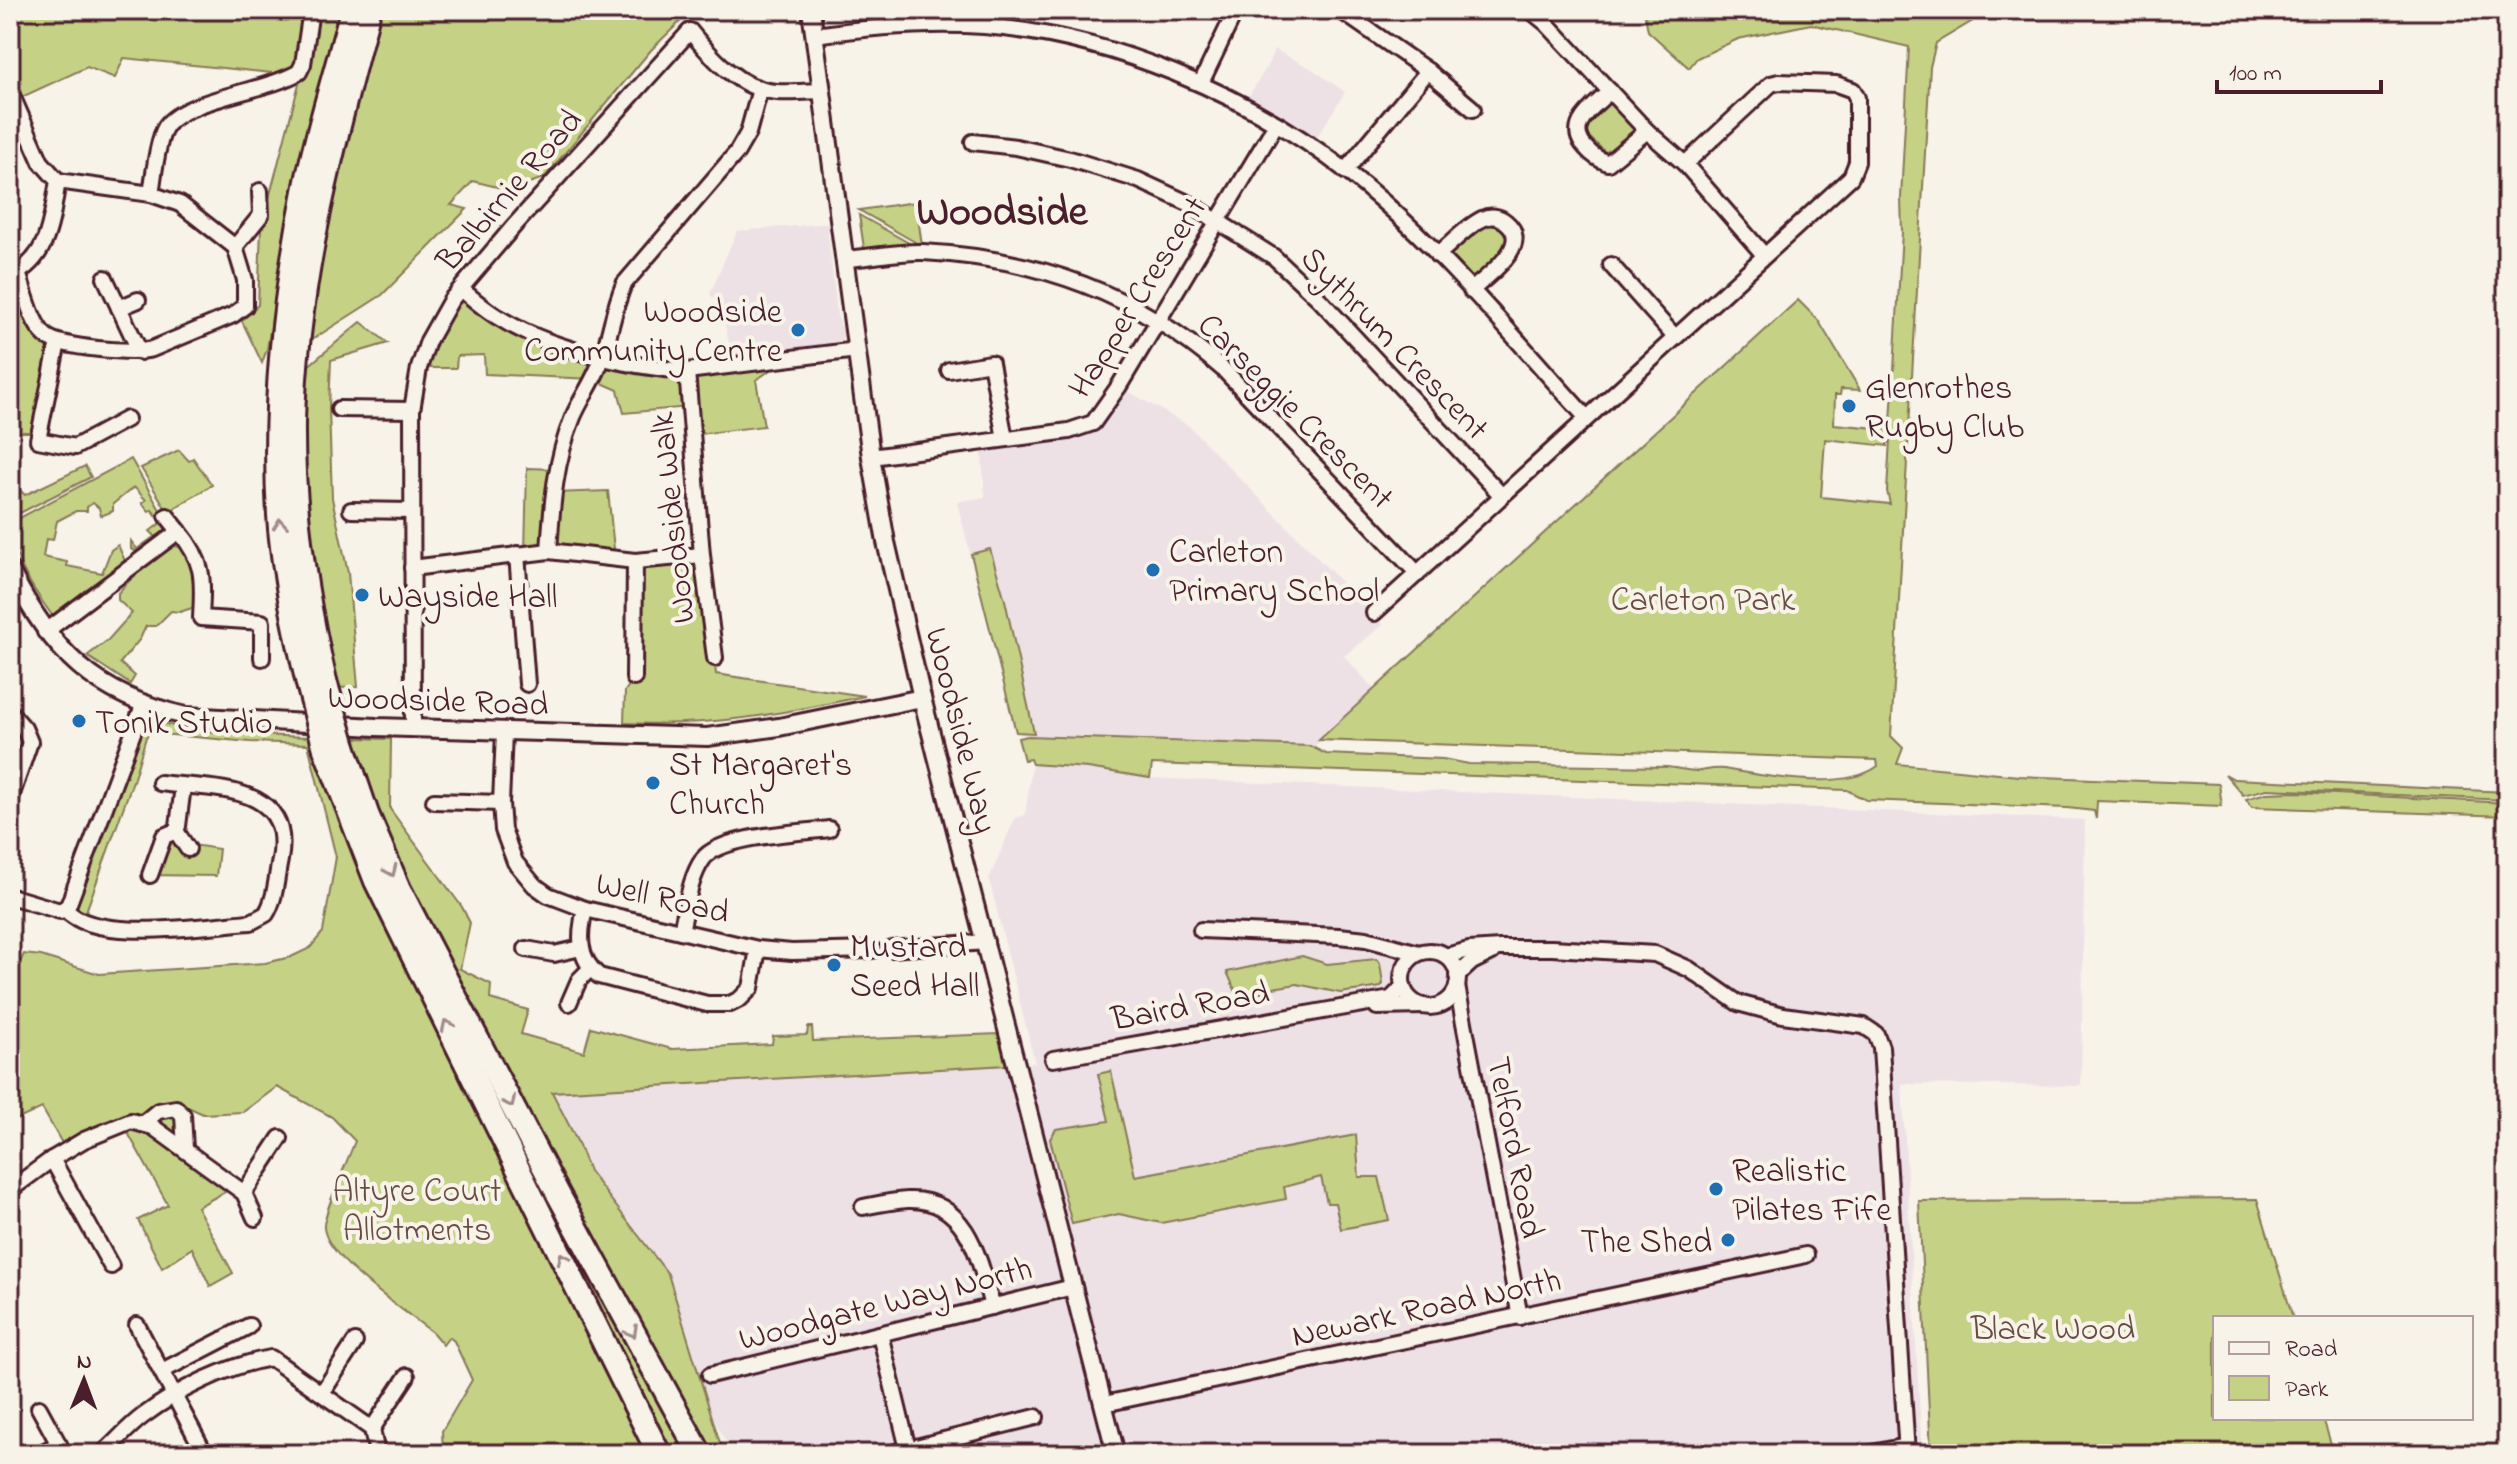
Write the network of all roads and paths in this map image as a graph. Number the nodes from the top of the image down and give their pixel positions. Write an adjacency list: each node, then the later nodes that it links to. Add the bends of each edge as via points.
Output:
1 (311, 10): 26 (street, via 299,72 194,108 168,124)
2 (352, 10): 39 (highway, via 307,183)
3 (369, 10): 39 (highway)
4 (811, 10): 10 (street, Woodside Way)
5 (987, 10): 9 (street)
6 (1236, 10): 12 (street)
7 (1530, 10): 16 (street)
8 (1346, 11): 11 (street)
9 (985, 26): 10 (street, via 904,26); 12 (street, via 1085,45)
10 (815, 35): 15 (street, Woodside Way)
11 (1428, 71): 17 (street); 23 (street)
12 (1201, 83): 19 (street)
13 (760, 89): 15 (street); 35 (street, Balbirnie Road, via 725,68 690,31); 45 (street, via 737,152 624,284)
14 (10, 91): 18 (street)
15 (822, 91): 31 (street, Woodside Way)
16 (1610, 91): 20 (street); 20 (street, via 1579,121 1587,150 1608,163)
17 (1473, 109)
18 (15, 112): 24 (street, via 41,162)
19 (1276, 124): 23 (street); 27 (street, Happer Crescent)
20 (1647, 131): 22 (street)
21 (973, 142): 27 (street, Sythrum Crescent, via 1106,169 1165,192)
22 (1685, 164): 30 (street); 30 (street, via 1771,84 1836,84 1853,90 1858,109 1855,170)
23 (1345, 171): 29 (street)
24 (58, 181): 26 (street); 33 (street, via 42,249)
25 (260, 191): 28 (street, via 261,215)
26 (151, 194): 28 (street, via 180,204)
27 (1218, 223): 40 (street, Happer Crescent); 54 (street, Sythrum Crescent, via 1274,257 1319,299)
28 (235, 247): 44 (street, via 247,291 242,310)
29 (1437, 255): 36 (street); 36 (street, via 1484,218 1498,217 1509,224 1512,250)
30 (1764, 255): 41 (street)
31 (844, 259): 40 (street, Carseggie Crescent, via 922,252 1008,263 1089,285); 43 (street, Woodside Way)
32 (1611, 265): 41 (street)
33 (14, 274): 42 (street, via 40,328)
34 (105, 278): 38 (street)
35 (461, 289): 45 (street, via 495,316 535,336); 49 (street, Balbirnie Road, via 428,341)
36 (1471, 291): 50 (street)
37 (138, 300): 38 (street)
38 (119, 308): 44 (street)
39 (294, 308): 77 (highway, bridge, via 276,429 281,531 297,639 316,682)
40 (1159, 320): 52 (street, Happer Crescent, via 1093,423); 65 (street, Carseggie Crescent, via 1224,370)
41 (1674, 336): 50 (street)
42 (58, 342): 44 (street); 51 (street, via 38,440 75,447)
43 (857, 350): 47 (street); 53 (street, Woodside Way)
44 (140, 352)
45 (603, 357): 47 (street); 59 (street, via 560,452)
46 (949, 370): 52 (street, via 991,363)
47 (687, 371): 61 (street, Woodside Walk)
48 (339, 409): 49 (street)
49 (412, 410): 56 (street, Balbirnie Road)
50 (1586, 417): 54 (street)
51 (127, 419)
52 (1005, 439): 53 (street, Happer Crescent)
53 (871, 457): 72 (street, Woodside Way)
54 (1502, 496): 65 (street)
55 (351, 510): 56 (street)
56 (412, 511): 63 (street, Balbirnie Road)
57 (167, 516): 58 (street)
58 (179, 531): 67 (street); 68 (street, via 198,558 201,618 262,622)
59 (549, 551): 60 (street); 62 (street)
60 (517, 554): 63 (street); 71 (street)
61 (702, 555): 62 (street); 69 (street, Woodside Walk)
62 (635, 561): 70 (street)
63 (412, 568): 75 (street, Balbirnie Road)
64 (10, 570): 67 (street, Woodside Road)
65 (1418, 574): 66 (street)
66 (1374, 613)
67 (45, 632): 73 (street, Woodside Road, via 86,671)
68 (262, 658)
69 (715, 658)
70 (634, 678)
71 (527, 684)
72 (922, 698): 76 (street, Woodside Road, via 713,736); 93 (street, Woodside Way)
73 (144, 703): 75 (street, Woodside Road, via 208,718); 88 (street)
74 (10, 712): 80 (street, via 30,742)
75 (413, 729): 76 (street, Woodside Road)
76 (504, 732): 82 (street, Well Road)
77 (334, 747): 143 (highway, one-way to 77, via 376,881); 144 (highway, one-way to 144, via 399,889)
78 (160, 783): 79 (street)
79 (183, 786): 84 (street); 88 (street, via 248,795 281,815 270,908 257,920 110,929 76,919)
80 (10, 800)
81 (434, 801): 82 (street)
82 (501, 803): 89 (street, Well Road, via 508,846 524,874 548,895)
83 (829, 829): 91 (street, via 714,848 694,876)
84 (176, 831): 85 (street); 86 (street, via 164,836)
85 (188, 849)
86 (150, 875)
87 (10, 896): 88 (street)
88 (65, 909)
89 (585, 909): 91 (street, Well Road); 94 (street)
90 (1201, 930): 92 (street)
91 (681, 931): 97 (street, Well Road)
92 (1366, 939): 100 (street); 103 (street, via 1391,958)
93 (986, 942): 98 (street); 120 (street, Woodside Way)
94 (581, 948): 96 (street, via 554,954); 102 (street)
95 (1500, 948): 101 (street); 104 (street, via 1472,962); 138 (street, via 1655,954 1689,969 1738,1003 1868,1028 1878,1038)
96 (526, 949)
97 (758, 949): 99 (street, Well Road); 102 (street, via 751,988 730,1004 707,1004 622,984)
98 (891, 949)
99 (873, 950)
100 (1419, 953): 101 (street); 103 (street, via 1405,966)
101 (1446, 956): 104 (street)
102 (590, 969): 105 (street)
103 (1403, 981): 106 (street, via 1411,999); 107 (street, Baird Road, via 1391,999)
104 (1457, 981): 106 (street, via 1449,998); 108 (street, Telford Road)
105 (569, 1003)
106 (1431, 1006): 107 (street, Baird Road); 108 (street, Telford Road, via 1452,1016)
107 (1337, 1009): 109 (street, Baird Road)
108 (1464, 1036): 122 (street, Telford Road)
109 (1053, 1059)
110 (142, 1124): 112 (street); 112 (street, via 158,1111 176,1108 183,1115); 113 (street, via 131,1121)
111 (280, 1138): 115 (street)
112 (185, 1149): 115 (street)
113 (52, 1159): 114 (street); 119 (street)
114 (10, 1190)
115 (244, 1193): 117 (street)
116 (863, 1207): 121 (street, via 909,1200 934,1203 959,1218 980,1260)
117 (255, 1218)
118 (1806, 1255): 122 (street, Newark Road North)
119 (111, 1266)
120 (1073, 1287): 121 (street, Woodgate Way North); 132 (street, Woodside Way)
121 (992, 1307): 125 (street, Woodgate Way North)
122 (1520, 1317): 132 (street, Newark Road North)
123 (137, 1325): 127 (street)
124 (249, 1326): 127 (street)
125 (880, 1334): 128 (street, Woodgate Way North); 137 (street)
126 (355, 1342): 130 (street)
127 (162, 1371): 131 (street)
128 (710, 1375)
129 (407, 1376): 135 (street)
130 (322, 1393): 131 (street, via 271,1358 249,1362); 135 (street)
131 (174, 1395): 140 (street); 141 (street)
132 (1104, 1404): 146 (street, Woodside Way)
133 (39, 1408): 136 (street)
134 (1036, 1417): 137 (street)
135 (372, 1429): 142 (street)
136 (61, 1449): 139 (street)
137 (908, 1449): 145 (street)
138 (1907, 1450): 147 (street)
139 (39, 1454)
140 (102, 1454)
141 (205, 1454)
142 (377, 1454)
143 (659, 1454)
144 (700, 1454)
145 (888, 1454)
146 (1116, 1454)
147 (1867, 1454)

